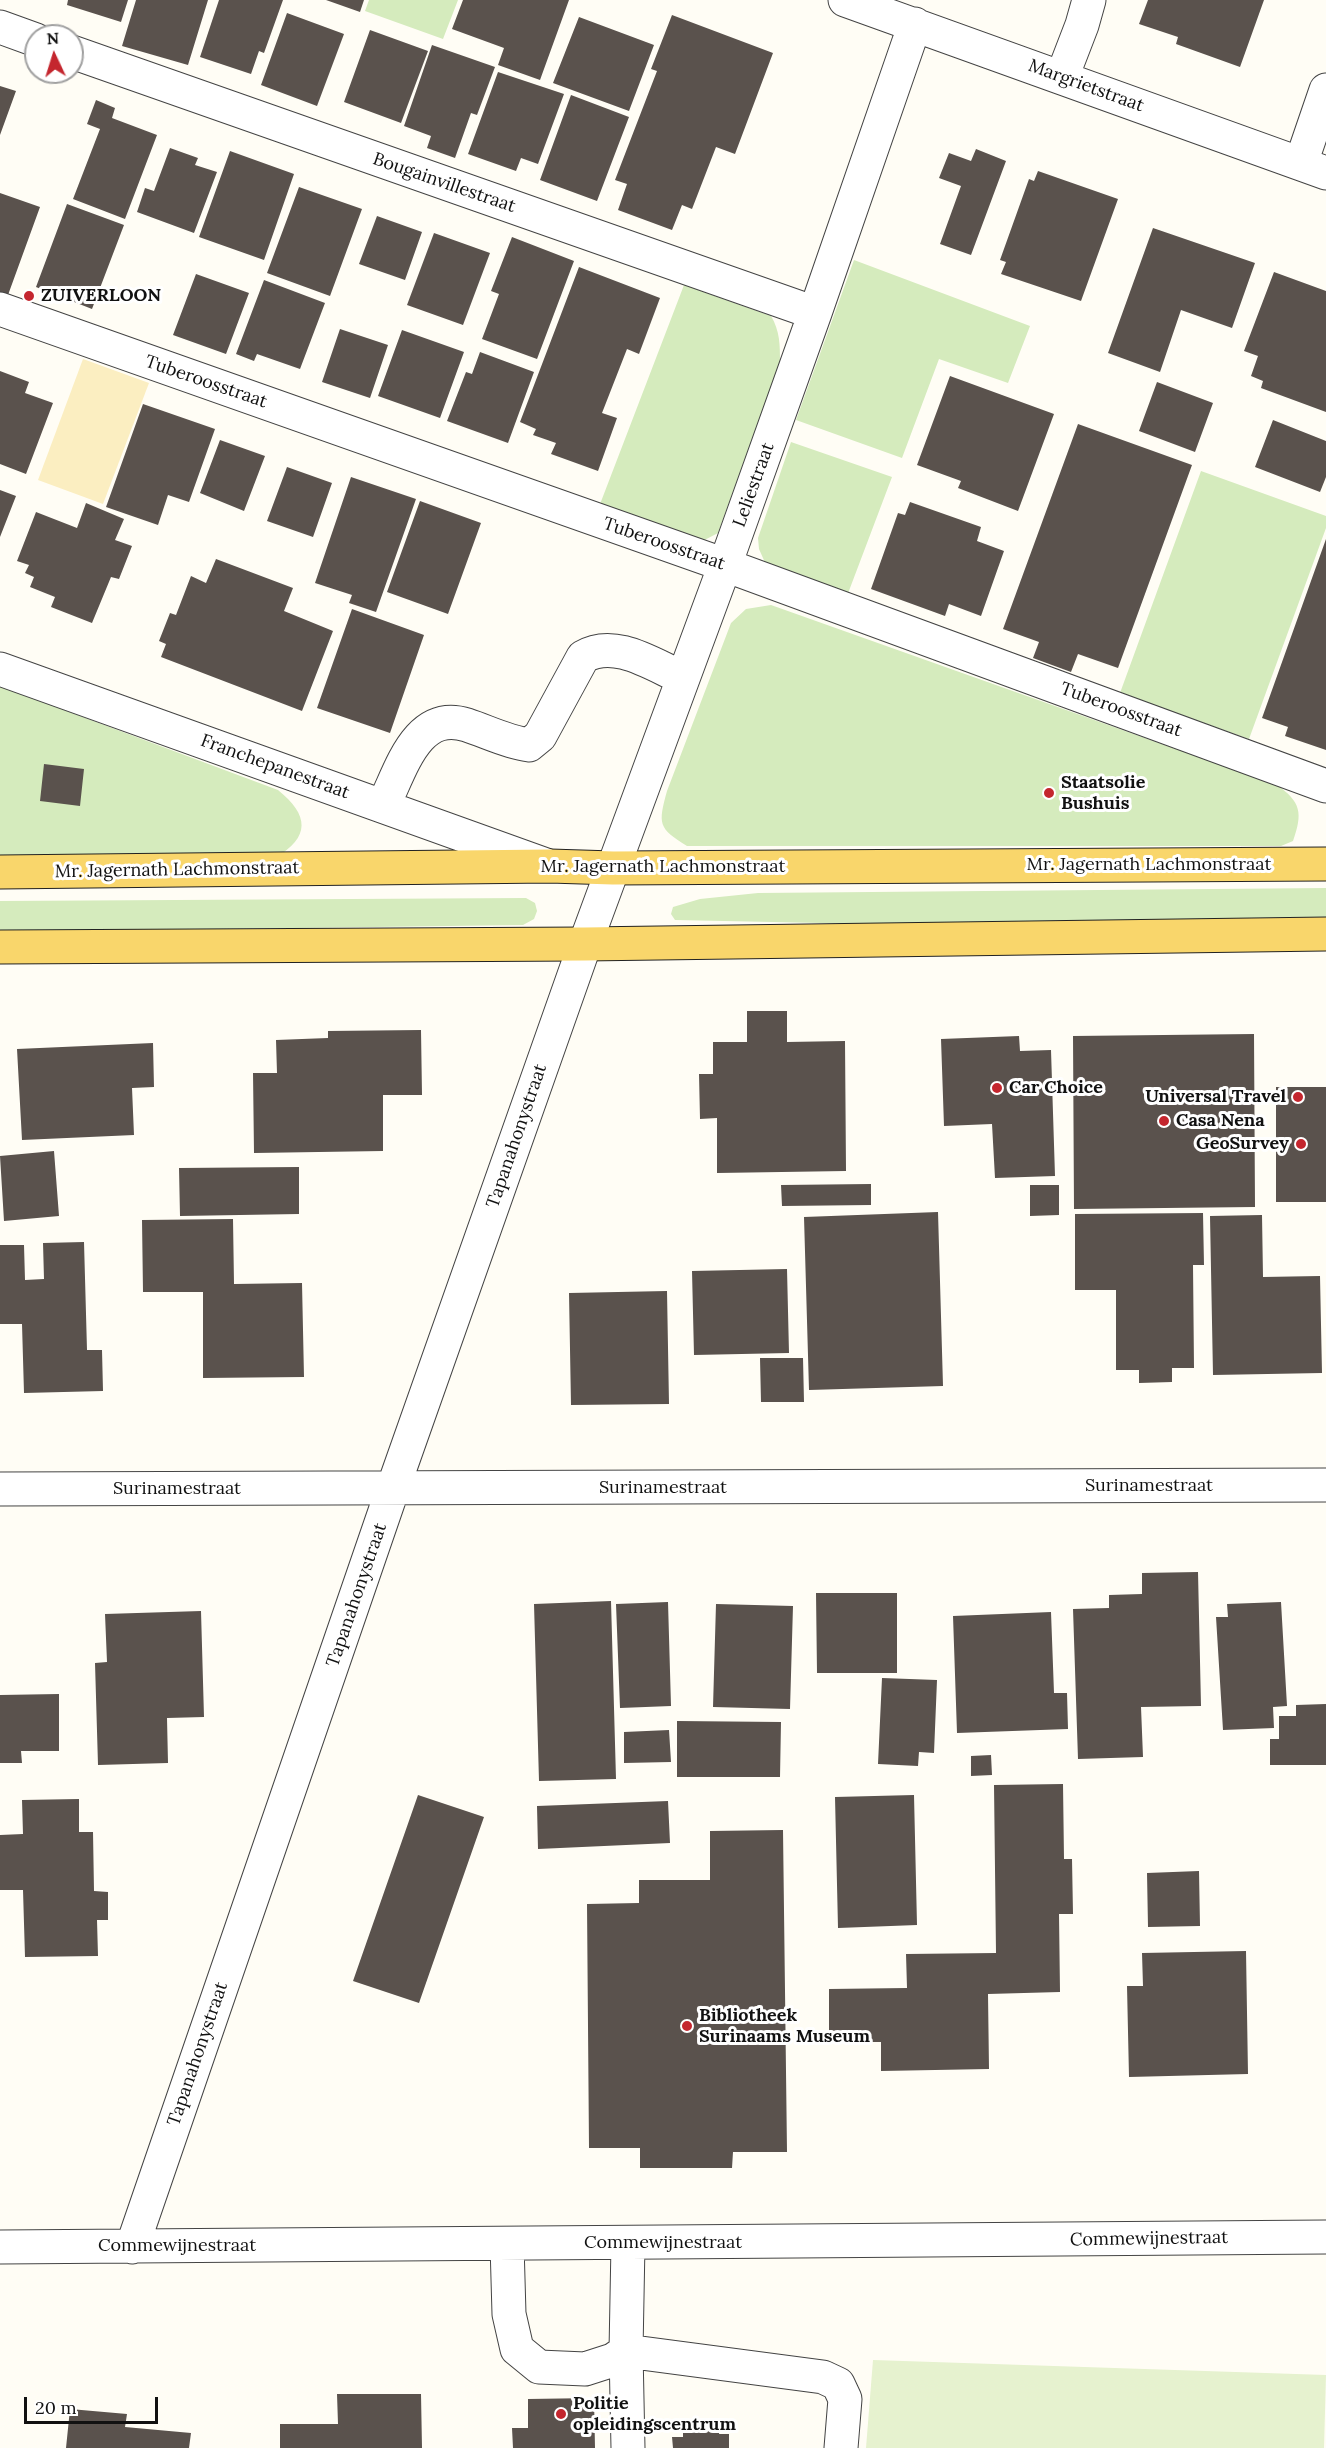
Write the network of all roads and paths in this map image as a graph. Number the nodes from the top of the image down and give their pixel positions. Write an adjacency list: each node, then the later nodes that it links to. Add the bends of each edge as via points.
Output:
1 (845, 0): 3 (street, Margrietstraat)
2 (1089, 0): 7 (street)
3 (915, 24): 7 (street, Margrietstraat); 11 (street, Leliestraat)
4 (0, 27): 5 (street)
5 (24, 35)
6 (84, 56): 11 (street, Bougainvillestraat)
7 (1062, 77): 9 (street, Margrietstraat)
8 (1326, 90): 9 (street)
9 (1313, 168)
10 (0, 309): 12 (street, Tuberoosstraat)
11 (815, 313): 12 (street, Leliestraat)
12 (725, 565): 14 (street, Leliestraat); 15 (street, Tuberoosstraat)
13 (0, 669): 16 (street, Franchepanestraat)
14 (683, 678): 16 (street, via 627,653 594,651 583,657 540,736 529,745 452,721 437,724 418,737); 19 (street, Leliestraat)
15 (1326, 786)
16 (383, 806): 18 (street, Franchepanestraat)
17 (1326, 864): 19 (main road, Mr. Jagernath Lachmonstraat)
18 (550, 866): 19 (main road, Mr. Jagernath Lachmonstraat); 20 (main road, Mr. Jagernath Lachmonstraat)
19 (614, 868): 22 (street, Leliestraat)
20 (0, 872)
21 (1326, 934): 22 (main road)
22 (585, 944): 23 (main road); 25 (street, Tapanahonystraat)
23 (0, 947)
24 (1326, 1485): 25 (street, Surinamestraat)
25 (393, 1488): 26 (street, Surinamestraat); 31 (street, Tapanahonystraat)
26 (0, 1489)
27 (1326, 2237): 29 (street, Commewijnestraat)
28 (507, 2244): 29 (street, Commewijnestraat); 31 (street, Commewijnestraat); 32 (street, via 509,2314 517,2349 539,2367 585,2369 613,2360)
29 (628, 2244): 32 (street)
30 (0, 2247): 31 (street, Commewijnestraat)
31 (132, 2247)
32 (626, 2350): 33 (street); 34 (street, via 823,2377 838,2384 844,2399)
33 (628, 2448)
34 (842, 2448)

